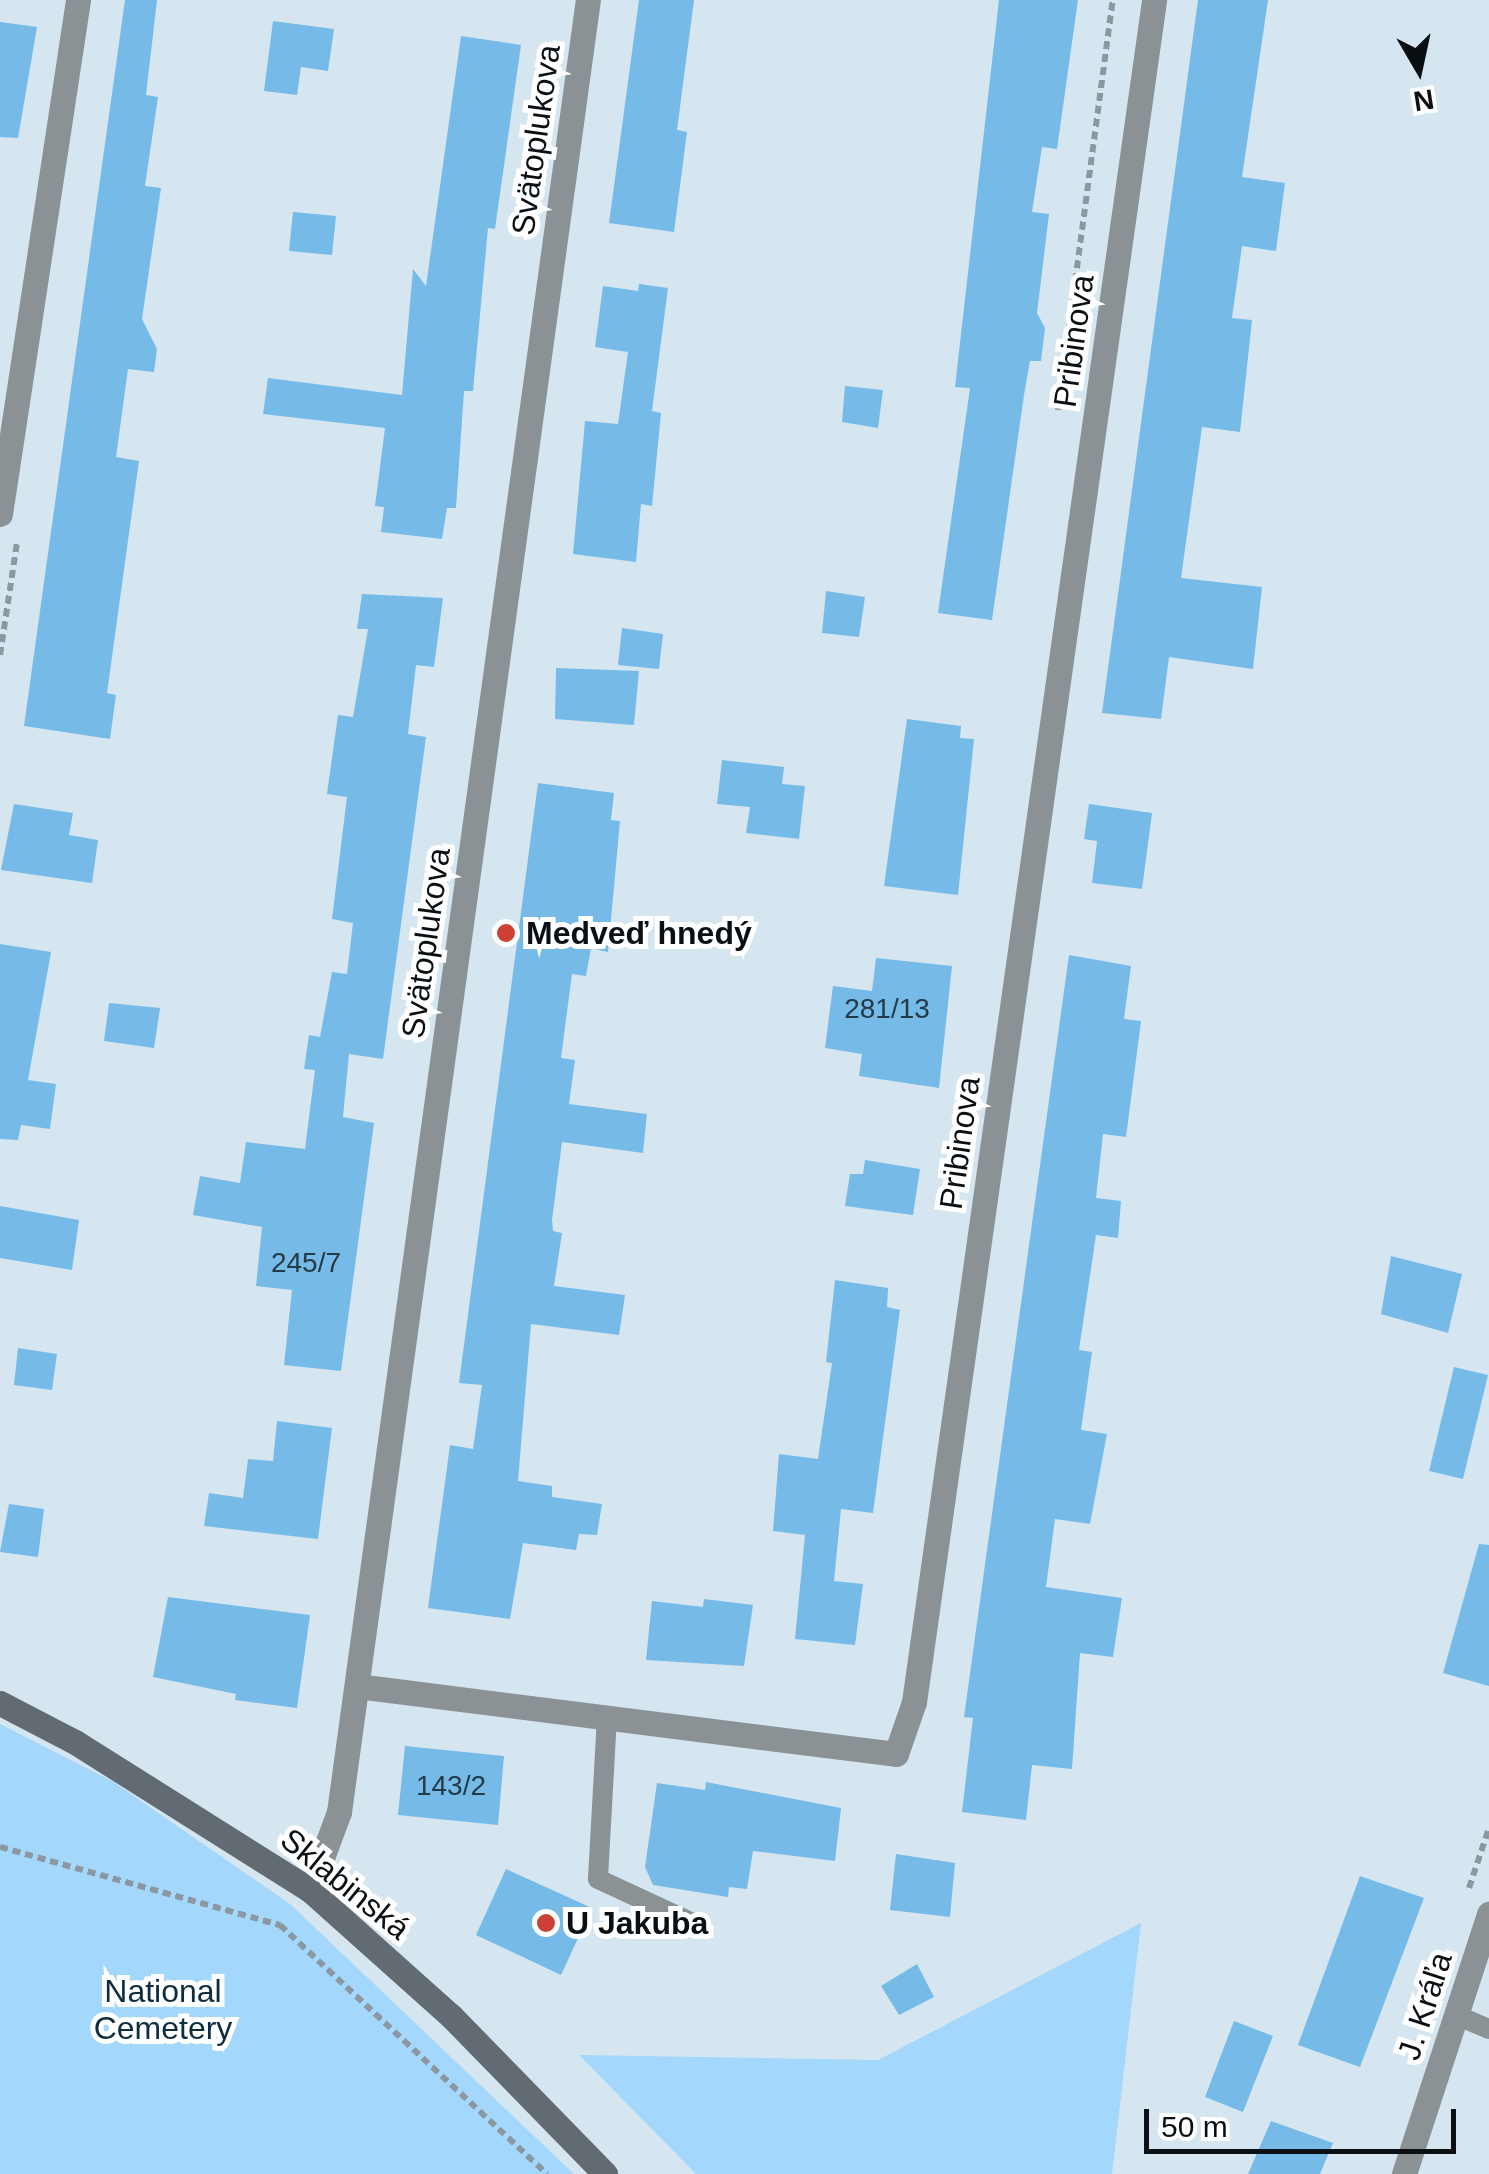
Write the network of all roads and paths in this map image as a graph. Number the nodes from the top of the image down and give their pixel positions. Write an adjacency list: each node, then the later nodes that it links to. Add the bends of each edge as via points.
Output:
1 (78, 0): 6 (street)
2 (588, 0): 7 (street, Svätoplukova)
3 (1112, 0): 5 (path)
4 (1154, 0): 9 (street, Pribinova, via 914,1702 896,1754)
5 (1058, 415)
6 (0, 514)
7 (357, 1686): 9 (street, Pribinova); 11 (street, Svätoplukova, via 338,1812)
8 (0, 1703): 11 (street, Sklabinská, via 75,1742)
9 (606, 1717): 13 (lane, via 598,1878)
10 (0, 1847): 16 (path, via 280,1925)
11 (310, 1890): 17 (street, Sklabinská, via 451,2016)
12 (1489, 1914): 14 (street, J. Kráľa)
13 (695, 1924)
14 (1456, 2015): 15 (lane); 18 (street, J. Kráľa)
15 (1489, 2028)
16 (547, 2174)
17 (606, 2174)
18 (1404, 2174)

